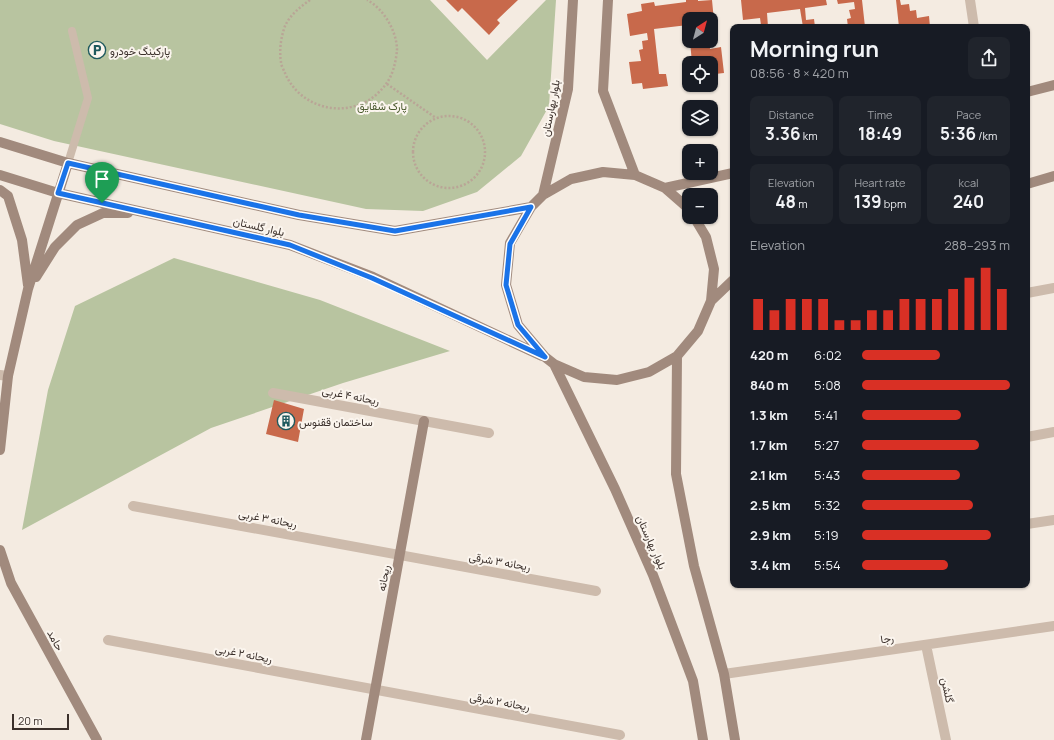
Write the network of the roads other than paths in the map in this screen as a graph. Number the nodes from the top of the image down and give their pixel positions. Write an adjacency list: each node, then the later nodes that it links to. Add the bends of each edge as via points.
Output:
1 (573, 0): 18 (main road, بلوار بهارستان, via 568,89)
2 (608, 0): 12 (main road, via 603,91)
3 (970, 0): 4 (street)
4 (974, 24)
5 (72, 31): 9 (lane, via 88,98)
6 (1054, 85): 7 (main road)
7 (1030, 91)
8 (0, 142): 9 (main road, بلوار گلستان)
9 (68, 163): 17 (main road); 20 (main road, بلوار گلستان, via 299,215 395,231)
10 (730, 174): 15 (main road)
11 (0, 175): 17 (main road, بلوار گلستان)
12 (635, 175): 15 (main road); 18 (main road, via 603,172 571,179)
13 (1054, 176): 14 (main road)
14 (1030, 183)
15 (665, 188): 19 (main road)
16 (0, 190): 25 (main road, via 8,196 22,240)
17 (58, 193): 21 (main road, بلوار گلستان); 25 (main road)
18 (543, 195): 20 (main road)
19 (682, 203)
20 (531, 207): 29 (main road, via 510,244 506,285 518,325)
21 (145, 212): 25 (main road, via 103,213 77,225 55,247); 29 (main road, بلوار گلستان, via 290,245 372,278)
22 (698, 224): 27 (main road, via 706,237 714,269)
23 (730, 283): 27 (main road)
24 (1054, 288): 26 (street)
25 (28, 289): 31 (main road)
26 (1030, 292)
27 (711, 301): 28 (main road, via 698,331)
28 (676, 356): 30 (main road, via 649,372 617,380 584,376); 47 (main road, via 676,474 694,566)
29 (545, 357): 30 (main road)
30 (554, 364): 52 (main road, بلوار بهارستان, via 654,575 693,681)
31 (4, 375): 37 (main road)
32 (273, 393): 33 (street, ریحانه ۴ غربی)
33 (424, 421): 35 (street, ریحانه ۴ غربی); 42 (main road, ریحانه)
34 (1054, 432): 36 (street)
35 (489, 433)
36 (1030, 436)
37 (0, 450)
38 (133, 506): 42 (street, ریحانه ۳ غربی)
39 (1054, 520): 40 (street)
40 (1030, 524)
41 (0, 550): 50 (main road, حامد, via 11,583)
42 (399, 555): 43 (street, ریحانه ۳ شرقی); 48 (main road, ریحانه)
43 (596, 591)
44 (1054, 626): 46 (street, رجا)
45 (108, 640): 48 (street, ریحانه ۲ غربی)
46 (926, 645): 47 (street, رجا); 54 (street, گلشن)
47 (724, 674): 53 (main road)
48 (375, 690): 49 (street, ریحانه ۲ شرقی); 51 (main road, ریحانه)
49 (620, 735)
50 (97, 740)
51 (366, 740)
52 (703, 740)
53 (735, 740)
54 (946, 740)

